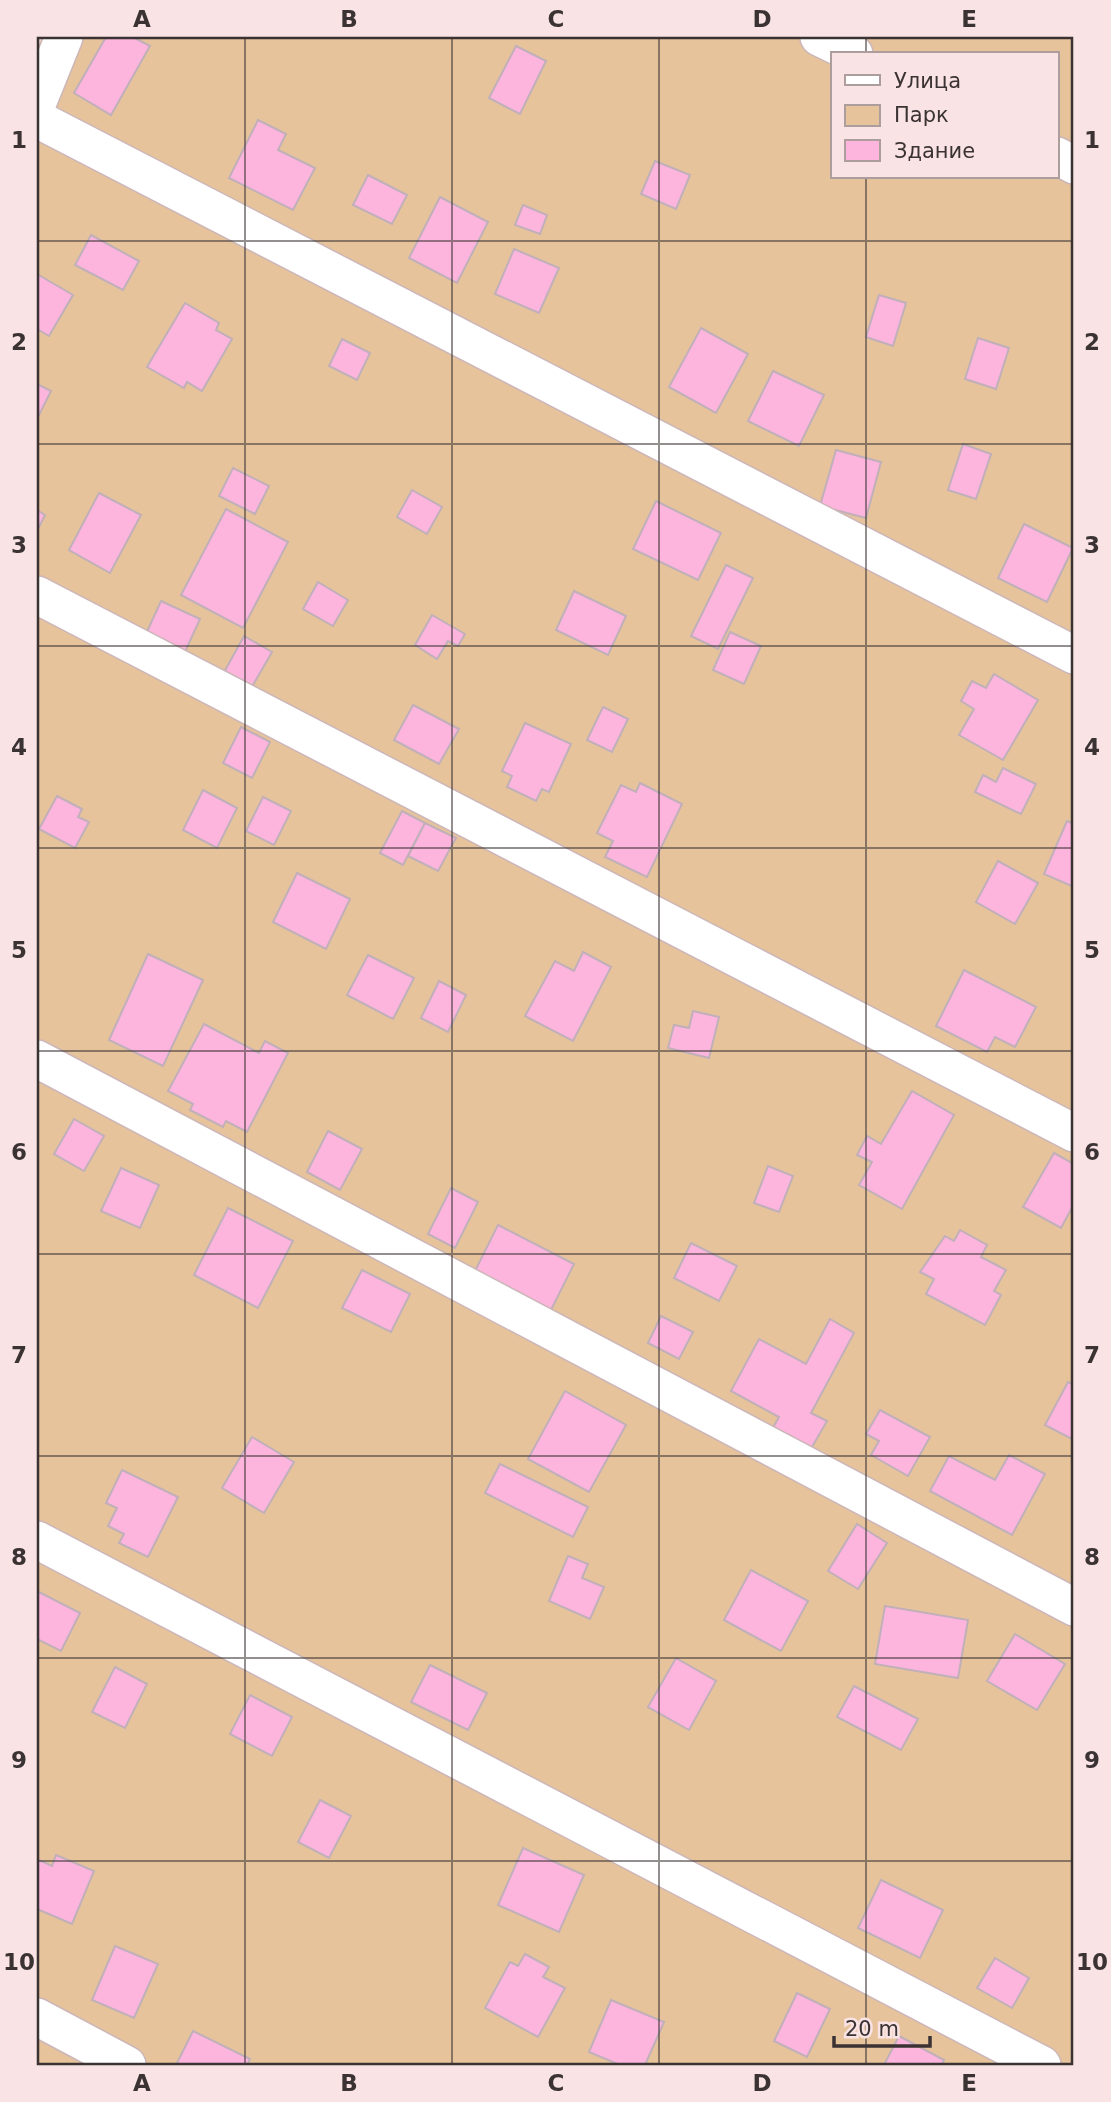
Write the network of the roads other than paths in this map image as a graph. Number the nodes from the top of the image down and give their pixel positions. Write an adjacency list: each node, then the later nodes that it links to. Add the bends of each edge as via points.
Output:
1 (64, 37): 4 (street)
2 (819, 37): 3 (street)
3 (850, 52)
4 (37, 104)
5 (37, 119): 9 (street)
6 (1058, 157): 7 (street)
7 (1074, 165)
8 (37, 594): 11 (street)
9 (1074, 655)
10 (37, 1059): 13 (street)
11 (1074, 1132)
12 (37, 1540): 16 (street)
13 (1074, 1607)
14 (37, 2017): 15 (street)
15 (127, 2065)
16 (1042, 2065)

